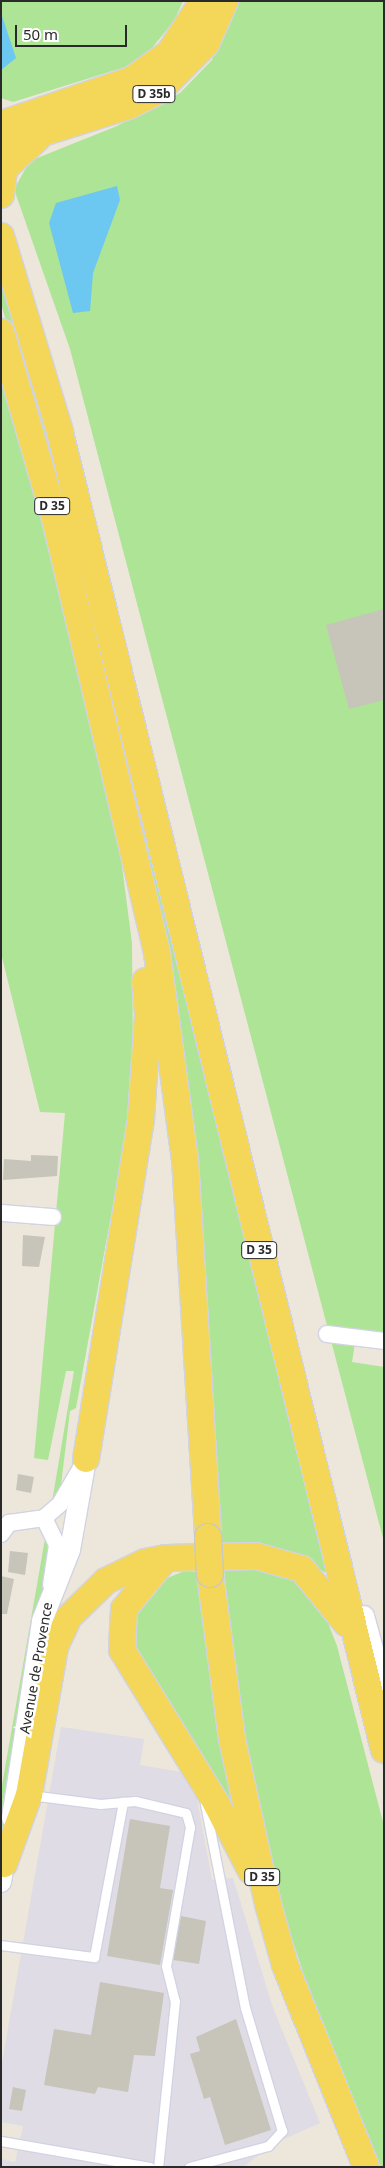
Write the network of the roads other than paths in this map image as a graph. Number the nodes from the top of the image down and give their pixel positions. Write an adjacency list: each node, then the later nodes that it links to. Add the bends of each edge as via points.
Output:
1 (203, 1): 3 (main road, D 35b, via 169,53 131,80)
2 (225, 1): 4 (main road, D 35b, via 206,44 159,92)
3 (5, 120)
4 (43, 134): 5 (main road, D 35b); 6 (main road, D 35b, via 4,170)
5 (1, 146)
6 (1, 195)
7 (1, 236): 14 (main road, D 35, via 60,432)
8 (1, 332): 9 (main road, D 35, via 56,522)
9 (136, 860): 15 (main road, via 148,1014 141,1118); 28 (main road, D 35, bridge, via 157,953 185,1159 210,1574 232,1739)
10 (1, 1213): 11 (street)
11 (53, 1217)
12 (327, 1334): 13 (street)
13 (384, 1341)
14 (303, 1430): 20 (main road, D 35); 21 (street, via 329,1487)
15 (86, 1459): 16 (street, via 60,1504); 19 (street, Avenue de Provence, via 70,1550)
16 (44, 1518): 17 (street, via 26,1517 9,1523); 19 (street, via 56,1546)
17 (1, 1534)
18 (166, 1558): 20 (main road, D 35, via 236,1554 302,1569); 24 (main road, D 35, via 124,1609 120,1643 139,1683); 25 (main road, via 145,1562 106,1581 69,1617 55,1647)
19 (49, 1596): 23 (street, Avenue de Provence)
20 (355, 1636): 22 (main road, D 35)
21 (384, 1689)
22 (384, 1750)
23 (20, 1765): 25 (lane); 27 (street, Avenue de Provence)
24 (199, 1777): 28 (main road, D 35); 33 (lane, via 245,2008 282,2131 268,2146)
25 (29, 1795): 26 (lane, via 100,1804); 27 (main road)
26 (123, 1802): 29 (lane, via 94,1957); 32 (lane, via 186,1813 190,1828 166,1966 175,2000)
27 (3, 1873)
28 (268, 1904): 34 (main road, D 35, via 285,1965)
29 (1, 1945)
30 (1, 2142): 31 (lane)
31 (150, 2167)
32 (158, 2167)
33 (189, 2167)
34 (366, 2167)

